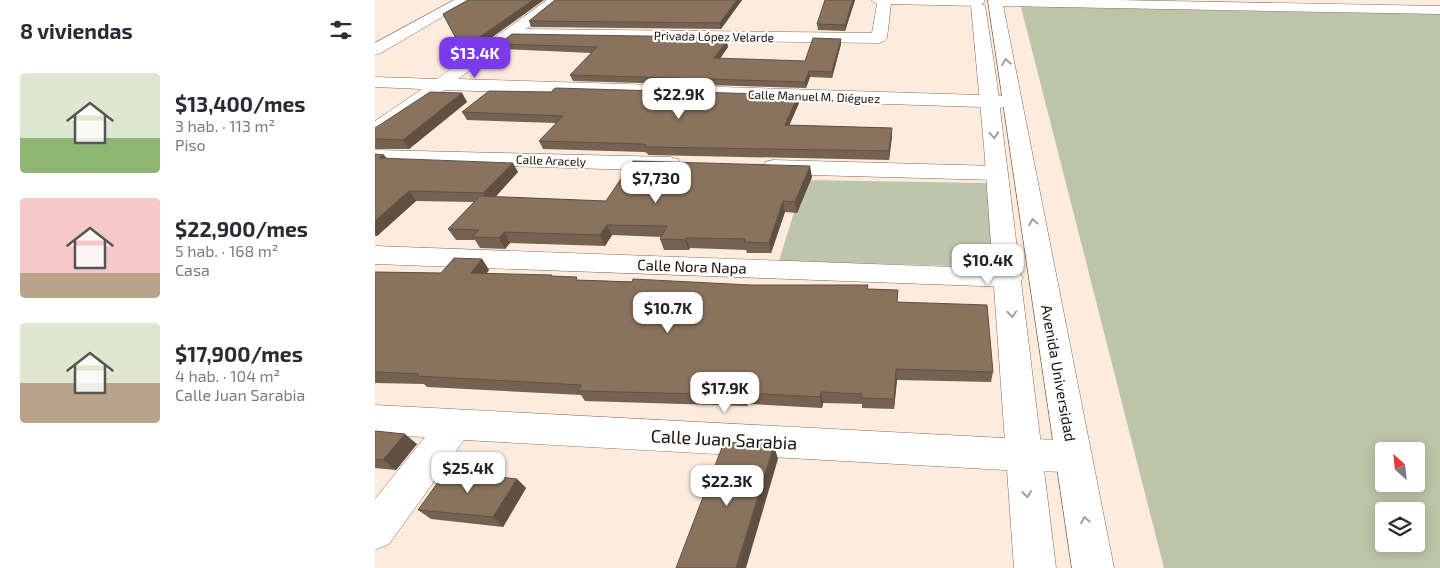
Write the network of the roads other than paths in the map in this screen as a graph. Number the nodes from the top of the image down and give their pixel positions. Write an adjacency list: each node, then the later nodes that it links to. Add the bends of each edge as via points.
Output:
1 (464, 0): 11 (street)
2 (556, 0): 10 (street)
3 (878, 0): 4 (street)
4 (885, 0): 7 (street); 10 (street, Privada López Velarde, via 879,38)
5 (1334, 0): 8 (street)
6 (1067, 2): 7 (street); 8 (street)
7 (988, 9): 14 (street, Avenida Universidad)
8 (1347, 9): 9 (street)
9 (1440, 10)
10 (511, 33): 13 (street)
11 (375, 50)
12 (375, 82): 13 (street, Calle Manuel M. Diéguez)
13 (442, 83): 14 (street, Calle Manuel M. Diéguez); 15 (street)
14 (1002, 102): 19 (street, Avenida Universidad, one-way to 19); 25 (street, Avenida Universidad, one-way to 14)
15 (375, 130)
16 (375, 156): 17 (street, Calle Aracely)
17 (691, 164)
18 (750, 166): 19 (street)
19 (997, 173): 21 (street, Avenida Universidad)
20 (375, 254): 21 (street, Calle Nora Napa)
21 (1009, 278): 24 (street, Avenida Universidad, one-way to 24)
22 (375, 420): 23 (street, Calle Juan Sarabia)
23 (456, 424): 24 (street, Calle Juan Sarabia); 26 (street)
24 (1023, 455): 25 (street, Calle Juan Sarabia); 27 (street, Avenida Universidad, one-way to 27)
25 (1074, 456): 28 (street, Avenida Universidad, one-way to 25)
26 (375, 530)
27 (1035, 568)
28 (1093, 568)

